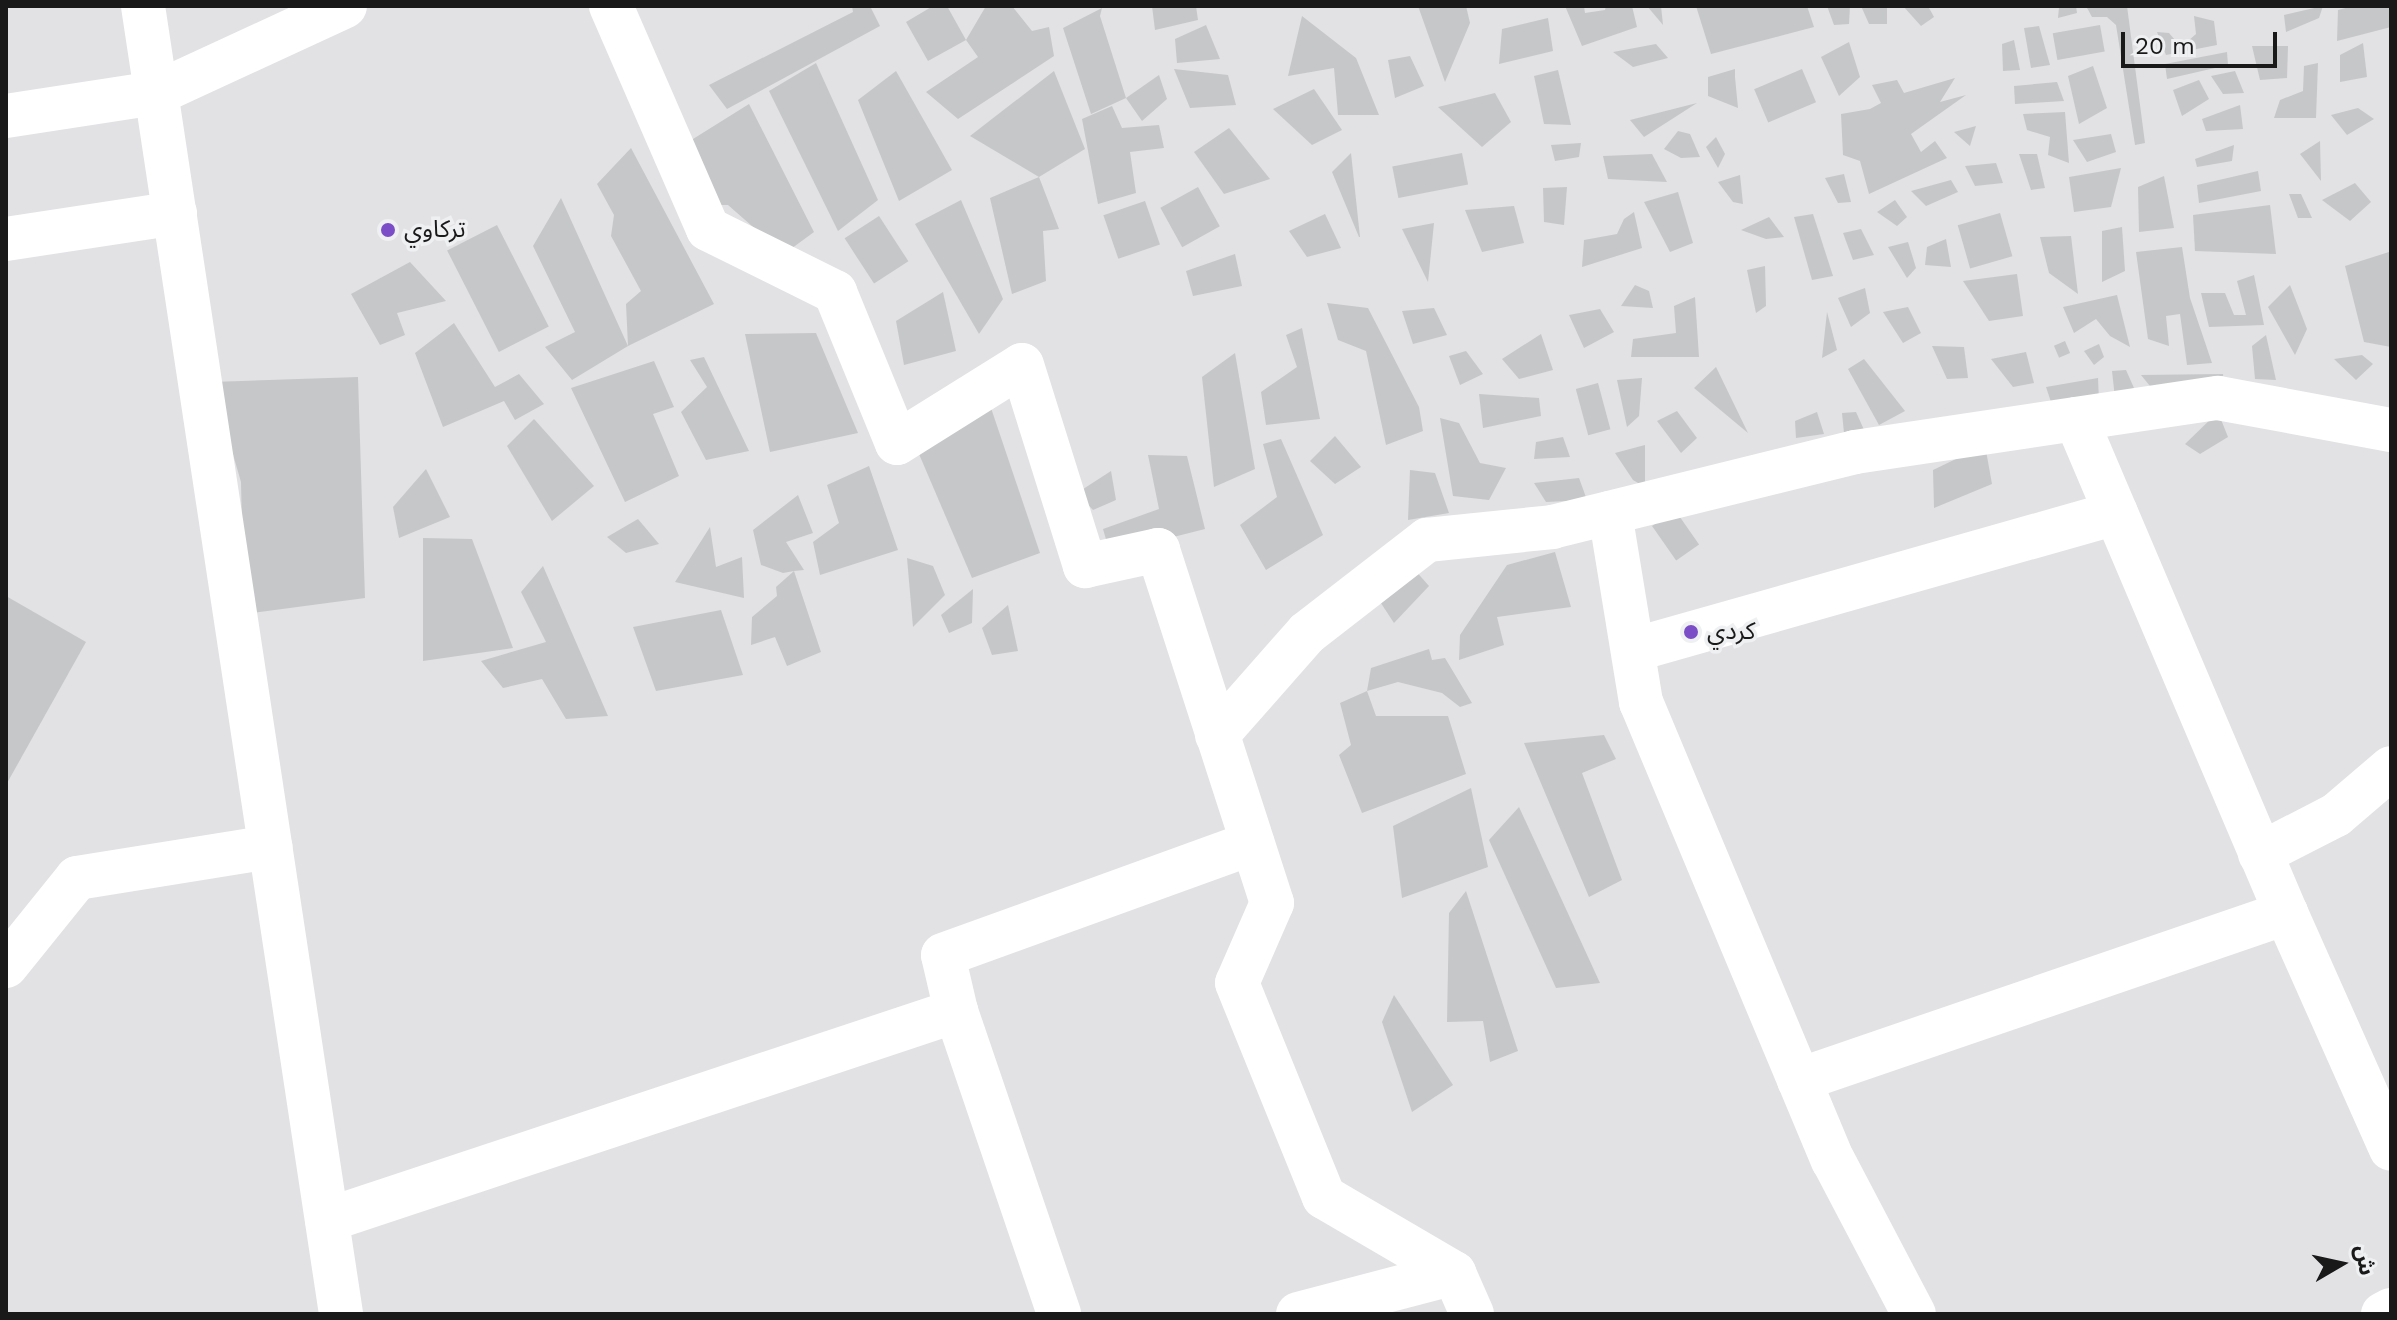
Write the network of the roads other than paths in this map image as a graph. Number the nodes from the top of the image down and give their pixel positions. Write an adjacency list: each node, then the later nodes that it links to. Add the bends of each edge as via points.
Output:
1 (143, 6): 4 (street)
2 (345, 6): 4 (street)
3 (611, 6): 13 (street, via 708,229 835,292 897,443 1022,365 1085,566 1158,550)
4 (157, 93): 5 (street); 6 (street)
5 (6, 116)
6 (175, 213): 7 (street); 16 (street)
7 (6, 239)
8 (2076, 419): 9 (street, via 2218,398); 10 (street, via 1855,452); 11 (street)
9 (2391, 430)
10 (1610, 513): 12 (street); 13 (street, via 1552,527 1427,540 1307,633)
11 (2116, 513): 12 (street); 17 (street)
12 (1633, 650): 21 (street, via 1641,702)
13 (1217, 735): 15 (street)
14 (2391, 768): 17 (street, via 2336,815)
15 (1252, 843): 20 (street, via 943,955); 24 (street, via 1272,903 1237,983 1324,1197)
16 (271, 847): 19 (street, via 77,878); 23 (street)
17 (2260, 854): 18 (street)
18 (2286, 913): 21 (street); 22 (street)
19 (6, 966)
20 (956, 1011): 23 (street); 27 (street)
21 (1799, 1080): 30 (street, via 1833,1160)
22 (2391, 1149)
23 (327, 1220): 26 (street)
24 (1454, 1273): 28 (street); 29 (street)
25 (2391, 1310): 31 (street)
26 (341, 1314)
27 (1059, 1314)
28 (1298, 1314)
29 (1472, 1314)
30 (1914, 1314)
31 (2383, 1314)

